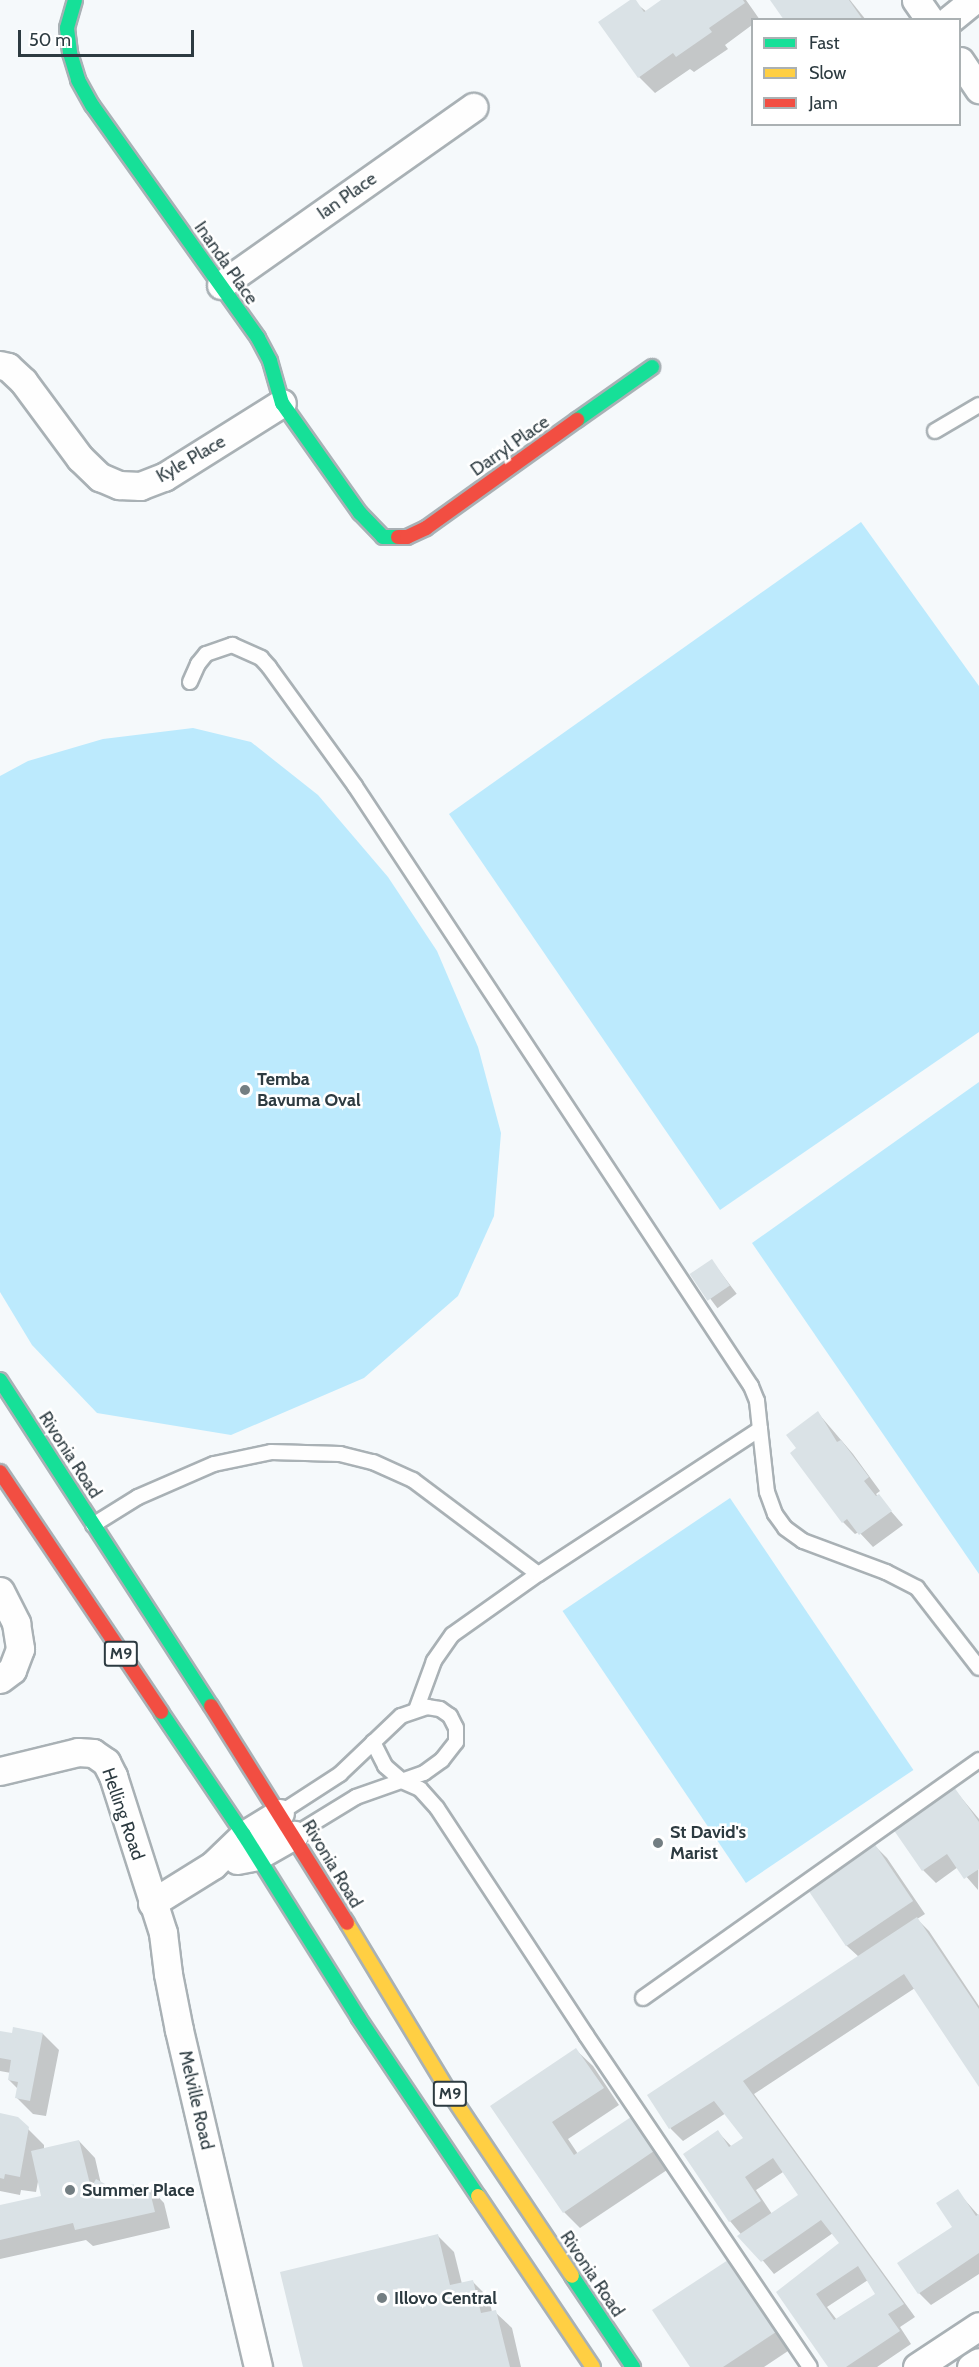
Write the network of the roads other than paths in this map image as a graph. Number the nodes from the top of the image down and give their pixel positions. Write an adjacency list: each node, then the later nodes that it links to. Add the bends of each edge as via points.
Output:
1 (75, 0): 9 (main road, Inanda Place, via 67,28 78,80)
2 (916, 0): 4 (street)
3 (974, 0): 5 (street)
4 (929, 18)
5 (952, 18)
6 (961, 62): 7 (street)
7 (979, 88)
8 (473, 107): 9 (street, Ian Place)
9 (221, 285): 12 (main road, Inanda Place, via 270,361)
10 (0, 365): 12 (street, Kyle Place, via 23,381 80,458 100,477 119,485 140,486 164,477)
11 (652, 367): 15 (main road, Darryl Place, via 426,528 407,537)
12 (282, 403): 15 (main road, Inanda Place, via 360,513)
13 (979, 405): 14 (lane)
14 (935, 430)
15 (383, 537)
16 (190, 681): 18 (lane, via 206,654 232,645 261,658 269,667 355,786 751,1386)
17 (0, 1380): 20 (main road, Rivonia Road / M9)
18 (760, 1429): 21 (lane); 23 (lane, via 767,1492 785,1528 803,1541 917,1588)
19 (0, 1472): 32 (main road, M9)
20 (93, 1525): 21 (lane, via 138,1497 214,1464 271,1452 340,1454 373,1462 413,1480); 30 (main road, Rivonia Road / M9)
21 (538, 1574): 25 (lane, via 452,1635 434,1661)
22 (0, 1591): 24 (street, via 15,1623 20,1649 12,1670)
23 (979, 1668)
24 (0, 1679)
25 (416, 1710): 26 (lane, via 401,1716); 29 (lane, via 440,1709 450,1716 456,1728 456,1742 442,1760 424,1773)
26 (373, 1742): 29 (lane, via 385,1766); 30 (lane, via 340,1774)
27 (979, 1760): 34 (lane)
28 (0, 1771): 33 (street, Helling Road, via 78,1752 93,1753 106,1762)
29 (402, 1781): 31 (lane, via 356,1797); 41 (lane, via 420,1789 437,1808)
30 (280, 1813): 31 (main road, Rivonia Road / M9); 32 (street)
31 (294, 1835): 32 (street); 40 (main road, Rivonia Road / M9, via 449,2092)
32 (250, 1845): 33 (street); 39 (main road, M9, via 358,2017)
33 (152, 1903): 38 (street, Melville Road, via 163,1933 179,2030)
34 (643, 1998)
35 (979, 2326): 36 (street)
36 (952, 2358): 42 (street)
37 (979, 2362): 43 (street)
38 (258, 2367)
39 (593, 2367)
40 (633, 2367)
41 (810, 2367)
42 (917, 2367)
43 (971, 2367)

